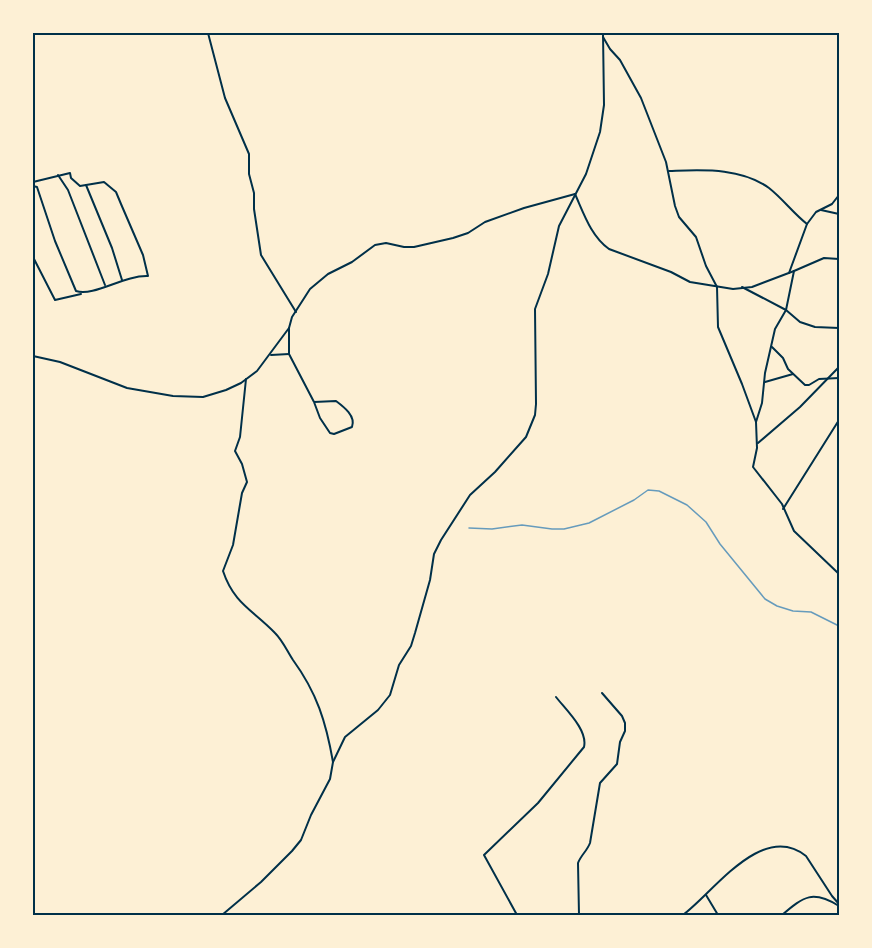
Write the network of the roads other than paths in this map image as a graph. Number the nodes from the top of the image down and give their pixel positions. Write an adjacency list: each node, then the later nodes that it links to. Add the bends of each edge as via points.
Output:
1 (208, 33): 22 (street, via 225,98 249,153 261,255)
2 (603, 35): 3 (street, via 641,98); 7 (street, via 604,105 600,132)
3 (668, 171): 11 (street, via 709,170 751,178 770,189); 18 (street, via 675,206 696,237)
4 (58, 175): 5 (street); 6 (street, via 70,173 76,184); 17 (street, via 68,190)
5 (33, 184): 20 (street, via 76,291)
6 (86, 185): 16 (street); 16 (street, via 105,182 116,192 139,246 147,276)
7 (575, 194): 18 (street, via 596,236 609,249 690,282); 22 (street, via 485,222 453,238 404,248 386,243 375,245 317,281); 43 (street, via 559,226 535,309 536,404 526,437 470,495 448,527 434,554 411,646 399,665 390,695 345,737)
8 (839, 195): 9 (street)
9 (821, 210): 10 (street); 11 (street)
10 (839, 214)
11 (807, 224): 15 (street)
12 (33, 257): 20 (street, via 55,300)
13 (839, 259): 14 (street, via 824,258)
14 (794, 271): 15 (street); 21 (street)
15 (788, 273): 19 (street)
16 (122, 280): 17 (street)
17 (105, 285): 20 (street)
18 (717, 287): 19 (street); 37 (street, via 718,327)
19 (742, 287): 21 (street)
20 (82, 293)
21 (786, 310): 24 (street, via 815,327); 25 (street, via 777,322)
22 (296, 312): 23 (street)
23 (289, 328): 26 (street); 27 (street)
24 (839, 328)
25 (771, 345): 30 (street); 34 (street)
26 (289, 354): 27 (street); 35 (street)
27 (270, 355): 33 (street)
28 (33, 356): 33 (street, via 60,362 127,388 173,396 203,397)
29 (839, 367): 31 (street)
30 (793, 374): 31 (street, via 805,385); 34 (street)
31 (830, 378): 32 (street); 38 (street)
32 (839, 378)
33 (246, 379): 43 (street, via 235,451 247,482 223,571 232,593 276,634 313,689)
34 (765, 382): 37 (street)
35 (314, 402): 35 (street, via 336,401 351,416 352,427 332,434)
36 (839, 420): 39 (street)
37 (756, 422): 38 (street)
38 (757, 444): 39 (street, via 753,467)
39 (783, 509): 40 (street, via 794,531)
40 (839, 574)
41 (602, 693): 48 (street, via 622,716 625,731 617,764 600,783 590,843 578,863)
42 (556, 697): 47 (street, via 582,731 584,747 538,803 484,855)
43 (333, 762): 46 (street, via 330,779 297,846)
44 (706, 895): 45 (street, via 749,857 779,846 806,856); 49 (street); 50 (street)
45 (839, 905): 51 (street, via 812,896)
46 (222, 915)
47 (517, 915)
48 (579, 915)
49 (683, 915)
50 (718, 915)
51 (782, 915)

